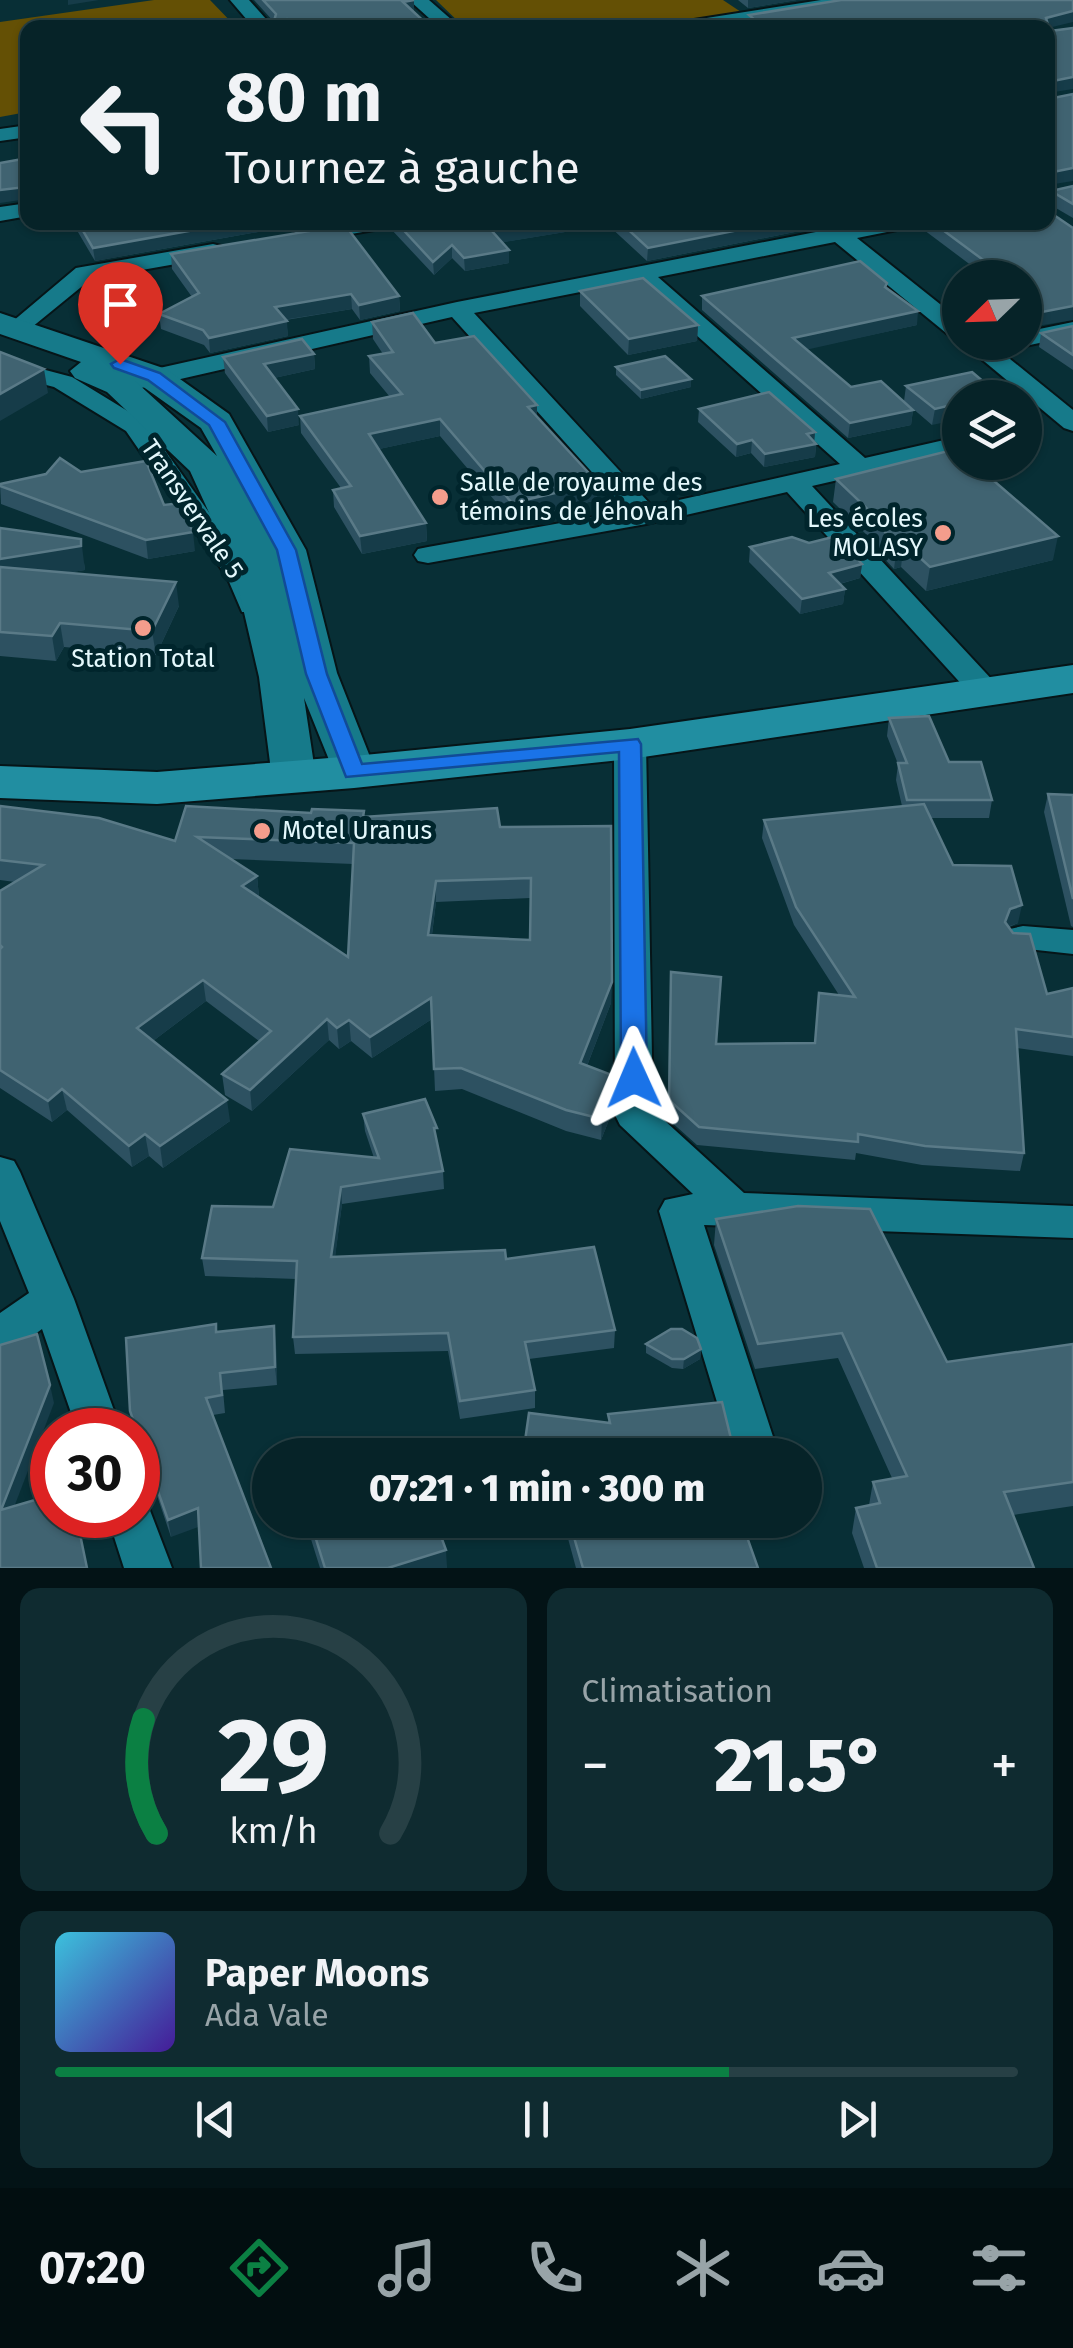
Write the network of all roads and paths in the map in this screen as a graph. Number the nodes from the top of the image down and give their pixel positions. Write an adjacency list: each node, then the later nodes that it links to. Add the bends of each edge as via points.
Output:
1 (239, 0): 4 (street)
2 (418, 0): 5 (street)
3 (855, 0): 6 (street)
4 (258, 20)
5 (442, 20)
6 (731, 20)
7 (334, 230): 10 (street)
8 (828, 230): 12 (street)
9 (833, 230): 14 (street)
10 (288, 238)
11 (232, 248): 16 (street, via 84,274)
12 (640, 273): 13 (street); 23 (street)
13 (457, 309): 20 (street); 25 (street)
14 (942, 318)
15 (1073, 328): 17 (street)
16 (6, 331): 20 (main road, Transvervale 5, via 82,369)
17 (1042, 335)
18 (994, 360): 21 (street)
19 (0, 365): 27 (street, Transvervale 5, via 63,382 135,426 240,577)
20 (136, 381): 27 (main road, Transvervale 5, via 206,466 254,565); 31 (main road, Transvervale 5, via 216,422 286,550 316,674)
21 (1073, 424)
22 (942, 449): 23 (street)
23 (860, 468): 24 (street)
24 (794, 483): 25 (street); 29 (street)
25 (646, 516): 26 (street)
26 (428, 555)
27 (280, 677): 32 (main road, Transvervale 5)
28 (1073, 678): 29 (main road)
29 (986, 692): 30 (main road)
30 (630, 744): 31 (main road); 37 (street, via 634,1115)
31 (354, 772): 32 (main road)
32 (294, 778): 33 (main road, via 157,788)
33 (0, 782)
34 (1023, 938): 35 (street)
35 (1073, 942)
36 (0, 1172): 39 (street)
37 (734, 1208): 38 (street); 42 (street, via 679,1211)
38 (1073, 1222)
39 (53, 1299): 40 (street); 41 (street)
40 (0, 1336)
41 (91, 1408)
42 (751, 1438)
43 (138, 1538): 44 (street)
44 (148, 1568)

